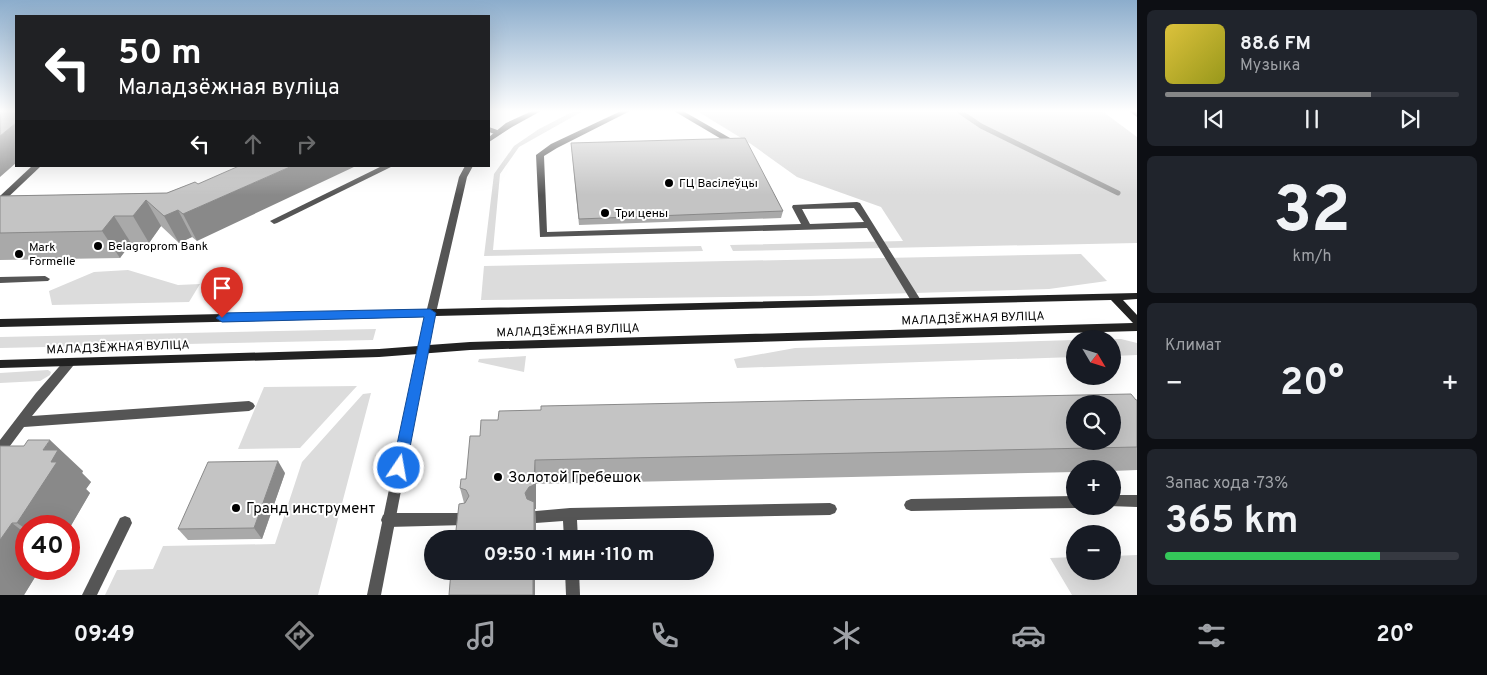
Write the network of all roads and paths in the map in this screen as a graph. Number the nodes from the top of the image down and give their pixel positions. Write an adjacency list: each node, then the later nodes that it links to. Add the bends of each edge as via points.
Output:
1 (569, 139): 10 (street, via 540,155 543,235)
2 (36, 167): 5 (street)
3 (387, 167): 8 (street)
4 (468, 167): 16 (street, via 463,177)
5 (0, 200)
6 (0, 206): 7 (street)
7 (10, 206)
8 (274, 221)
9 (870, 225): 10 (street); 10 (street, via 857,205 796,207); 15 (street)
10 (807, 227)
11 (45, 279): 12 (street)
12 (0, 280)
13 (1137, 296): 14 (main road, МАЛАДЗЁЖНАЯ ВУЛІЦА)
14 (1114, 297): 15 (main road, МАЛАДЗЁЖНАЯ ВУЛІЦА); 17 (main road)
15 (917, 302): 16 (main road, МАЛАДЗЁЖНАЯ ВУЛІЦА)
16 (430, 313): 18 (main road, МАЛАДЗЁЖНАЯ ВУЛІЦА); 20 (main road)
17 (1137, 321)
18 (0, 323)
19 (1137, 327): 20 (main road, МАЛАДЗЁЖНАЯ ВУЛІЦА)
20 (423, 350): 21 (main road, МАЛАДЗЁЖНАЯ ВУЛІЦА); 34 (street)
21 (69, 363): 22 (main road, МАЛАДЗЁЖНАЯ ВУЛІЦА); 24 (street)
22 (0, 364)
23 (250, 406): 24 (street)
24 (20, 422): 25 (street)
25 (0, 450)
26 (1121, 501): 27 (street)
27 (1137, 501)
28 (1066, 502): 29 (street)
29 (911, 505)
30 (830, 509): 31 (street)
31 (570, 514): 32 (street); 36 (street)
32 (536, 518)
33 (465, 519): 34 (street)
34 (388, 520): 39 (street)
35 (124, 523): 38 (street)
36 (571, 530)
37 (572, 580): 40 (street)
38 (89, 595)
39 (374, 595)
40 (573, 595)

